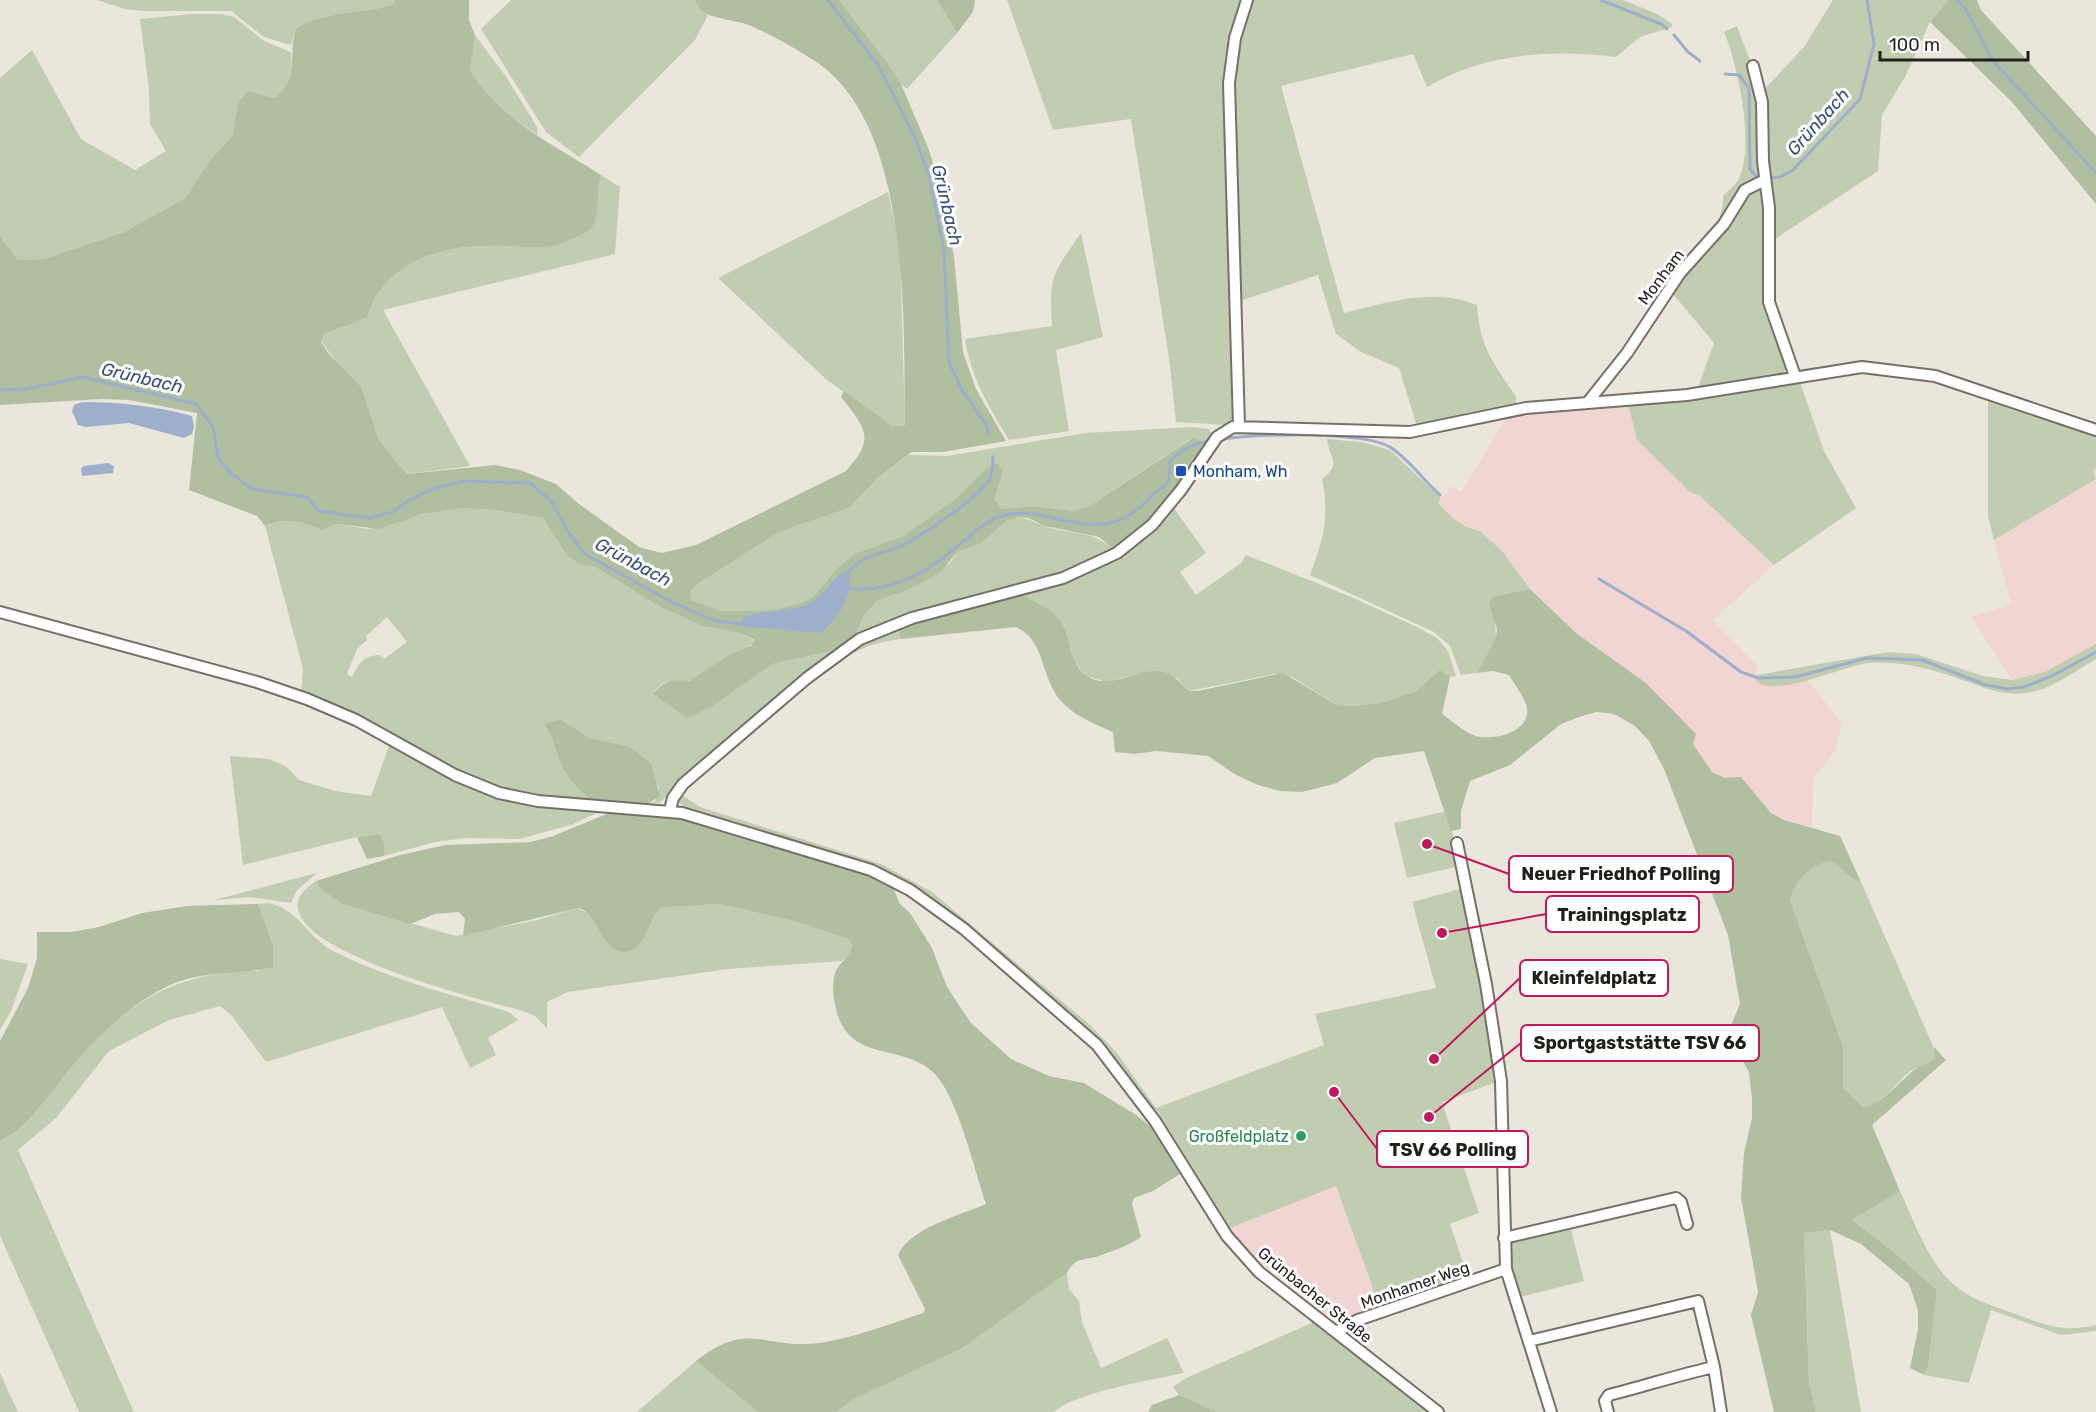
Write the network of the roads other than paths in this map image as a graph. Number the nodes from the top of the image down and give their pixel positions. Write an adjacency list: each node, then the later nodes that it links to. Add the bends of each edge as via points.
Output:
1 (1247, 0): 6 (street, via 1235,38 1229,94)
2 (1753, 66): 3 (street, via 1762,102)
3 (1765, 180): 4 (street, via 1769,302); 5 (street, Monham, via 1745,190 1724,224 1680,273)
4 (1795, 376): 5 (street, via 1687,395); 7 (street, via 1862,367 1911,371 1964,384)
5 (1588, 402): 6 (street, via 1517,409 1397,433)
6 (1239, 426): 9 (street, via 1213,441 1165,510 1117,553 1063,578 912,618 860,639 807,678 683,784)
7 (2096, 430)
8 (0, 612): 9 (street, Grünbacher Straße, via 307,699 356,720 455,775 499,793 538,801)
9 (670, 810): 14 (street, Grünbacher Straße, via 871,870 927,900 1080,1028 1110,1060 1155,1121 1208,1208 1245,1258)
10 (1457, 843): 12 (street, via 1501,1081)
11 (1687, 1224): 12 (street, via 1681,1202 1676,1198)
12 (1504, 1238): 13 (street)
13 (1506, 1269): 14 (street, Monhamer Weg, via 1358,1320); 15 (street)
14 (1335, 1332): 17 (street, Grünbacher Straße)
15 (1529, 1341): 16 (street, via 1698,1301); 18 (street)
16 (1714, 1367): 19 (street, via 1609,1395 1605,1401); 20 (street)
17 (1438, 1412)
18 (1551, 1412)
19 (1608, 1412)
20 (1721, 1412)

